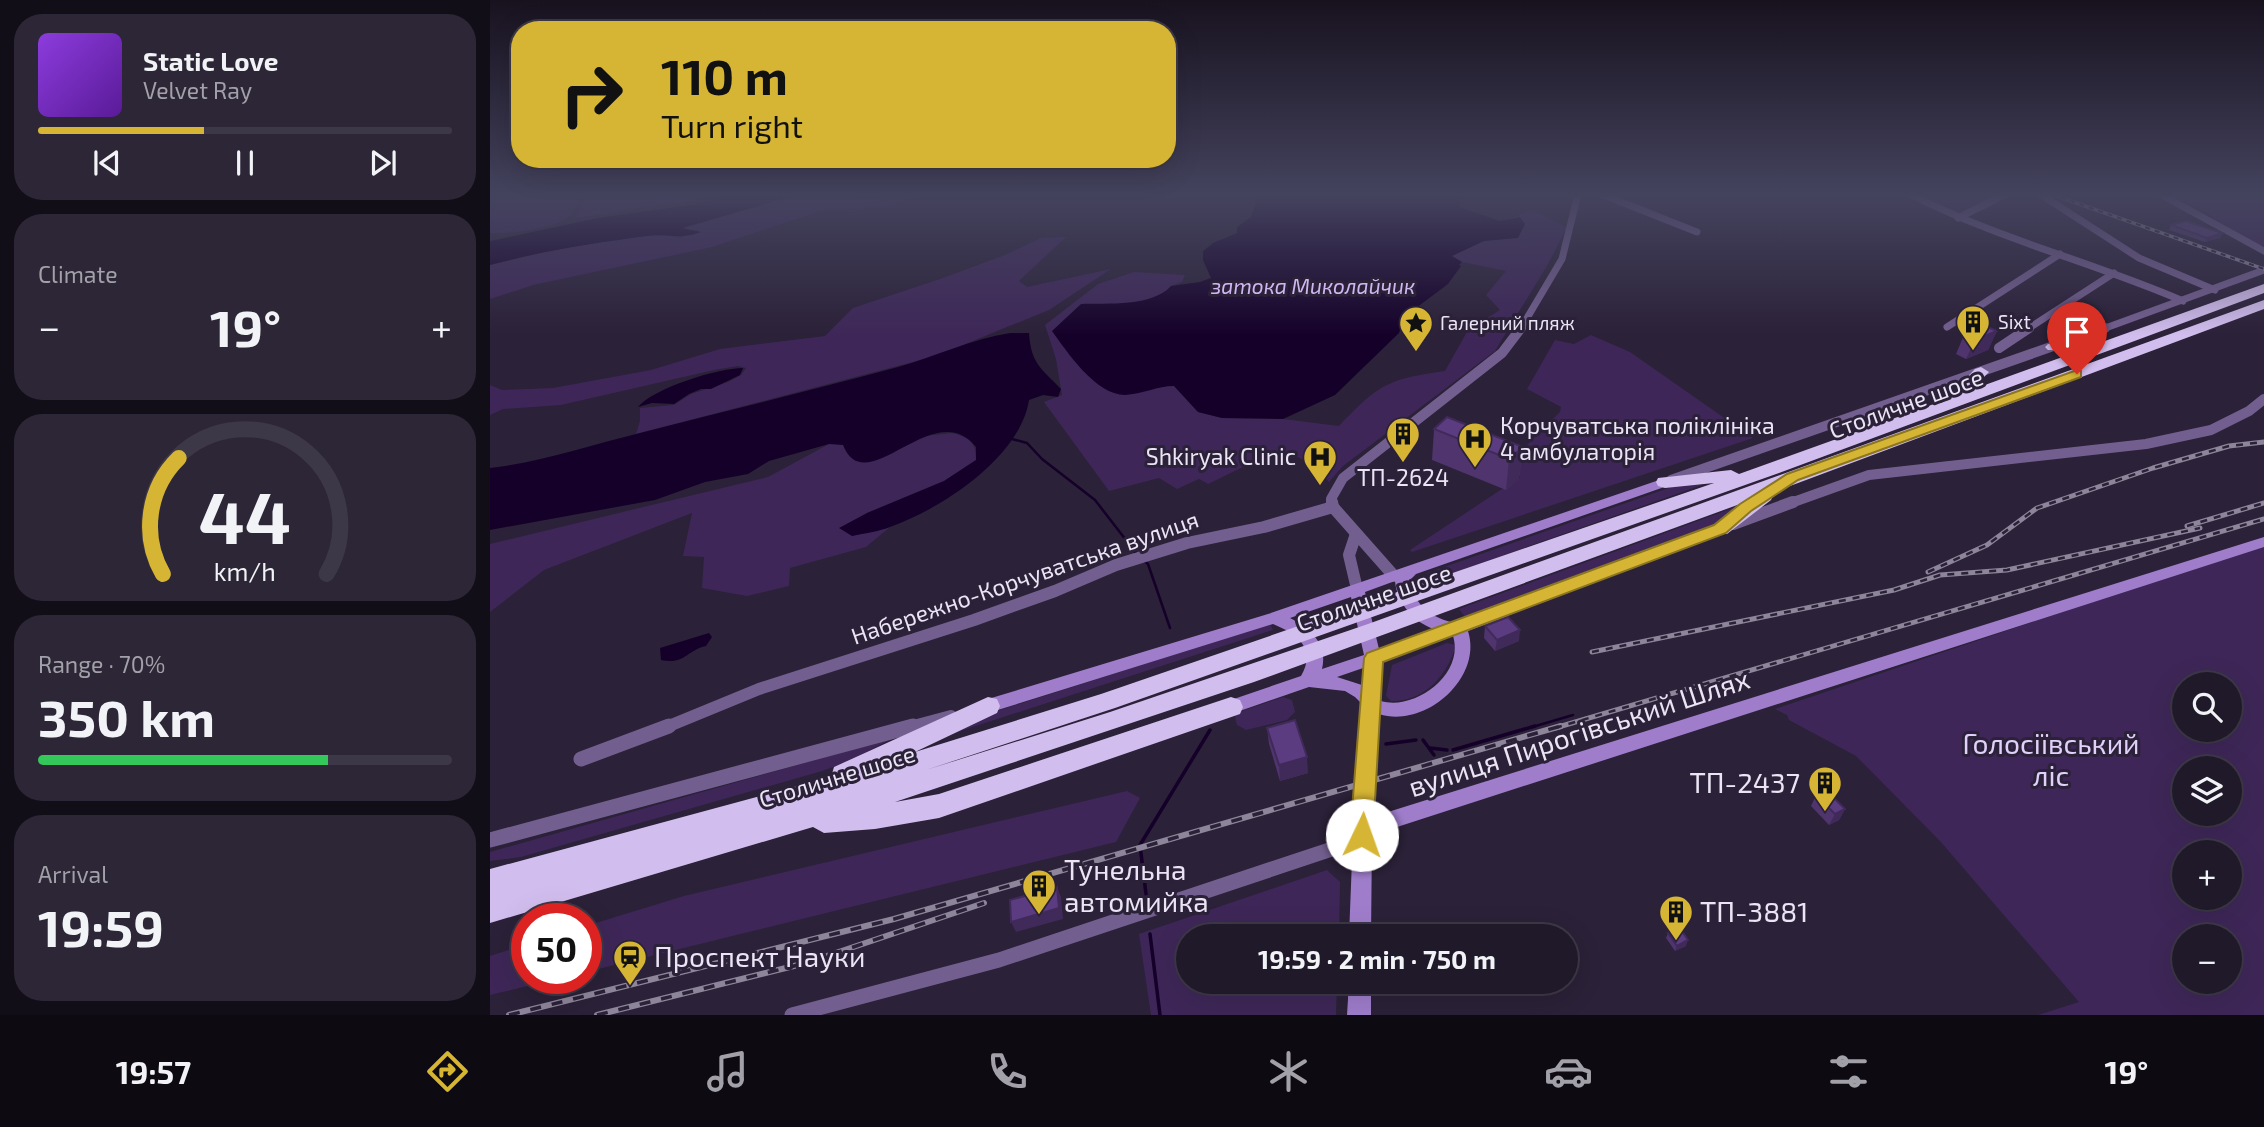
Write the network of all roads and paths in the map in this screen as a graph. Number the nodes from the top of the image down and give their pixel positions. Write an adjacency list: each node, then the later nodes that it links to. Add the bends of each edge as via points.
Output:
1 (1566, 241): 23 (street, via 1562,259 1502,353 1343,478 1331,499)
2 (2024, 241): 6 (street)
3 (2113, 241): 10 (street, via 2139,258)
4 (2245, 241): 5 (street)
5 (2264, 251)
6 (2060, 254): 8 (street); 13 (street)
7 (2264, 270): 10 (street)
8 (2114, 273): 11 (street); 16 (street)
9 (2264, 288): 14 (highway, Столичне шосе)
10 (2215, 290): 11 (street)
11 (2182, 301): 15 (street)
12 (2264, 303): 21 (highway, Столичне шосе)
13 (1947, 327)
14 (2113, 346): 15 (highway); 19 (highway, Столичне шосе)
15 (2053, 347): 17 (street)
16 (1999, 348)
17 (1981, 372): 19 (highway); 22 (street)
18 (2264, 399): 24 (street, via 2217,428 2173,439 1868,475)
19 (1947, 405): 20 (highway, Столичне шосе)
20 (1773, 469): 22 (highway); 30 (highway, Столичне шосе)
21 (1793, 477): 24 (highway); 30 (highway, Столичне шосе)
22 (1665, 482): 27 (main road)
23 (1333, 507): 25 (street); 38 (street, Набережно-Корчуватська вулиця, via 1140,558 997,612 759,689)
24 (1720, 529): 32 (main road)
25 (1356, 534): 28 (street); 29 (street, via 1349,555)
26 (2264, 542): 40 (main road, вулиця Пирогівський Шлях, via 1388,821)
27 (1410, 571): 28 (main road); 32 (main road, via 1403,578 1404,591 1426,620 1435,626)
28 (1394, 576): 29 (main road)
29 (1357, 589): 31 (main road); 33 (main road)
30 (1439, 597): 39 (highway, Столичне шосе, via 1293,648 1114,721)
31 (1274, 618): 34 (main road, via 1309,638 1316,662); 36 (main road)
32 (1459, 628): 33 (main road); 35 (main road, via 1463,660 1435,696 1394,710)
33 (1374, 658): 34 (main road); 35 (main road)
34 (1307, 681): 35 (main road, via 1349,684 1366,694); 37 (main road)
35 (1372, 705): 40 (main road)
36 (988, 706): 39 (highway); 41 (street)
37 (1231, 708): 39 (highway, via 939,806 876,817)
38 (581, 759)
39 (785, 813): 42 (highway, Столичне шосе); 43 (highway, Столичне шосе)
40 (1362, 835): 44 (main road); 46 (street, вулиця Пирогівський Шлях, via 1011,956)
41 (490, 840)
42 (490, 882)
43 (490, 909)
44 (1360, 924)
45 (1360, 994): 47 (main road)
46 (792, 1015)
47 (1359, 1015)

